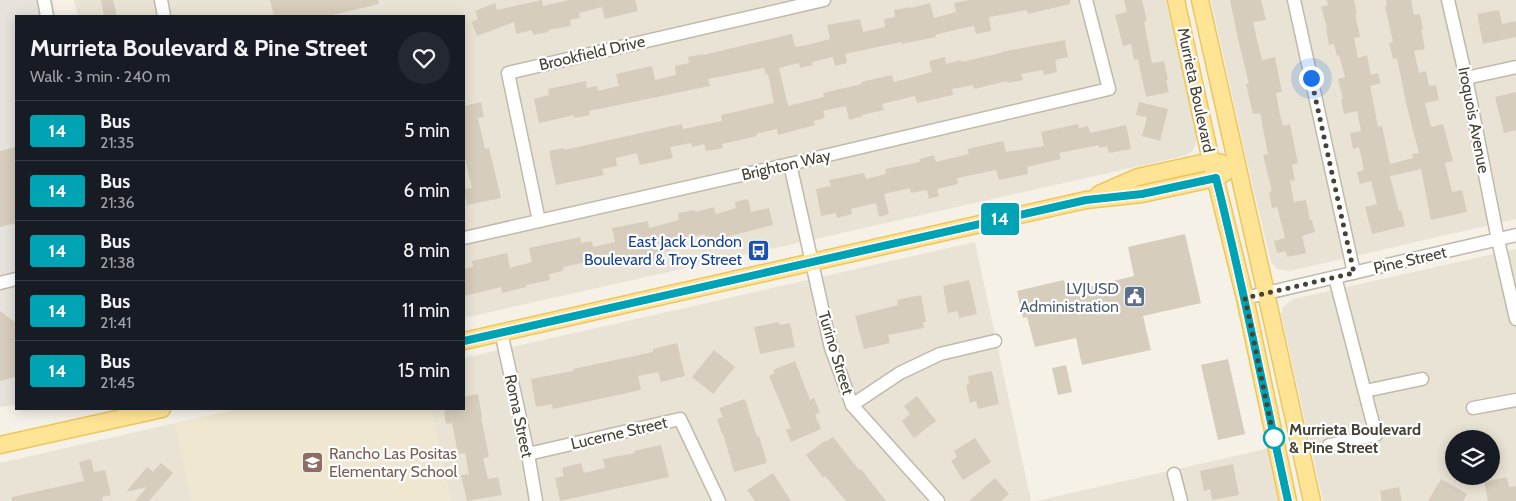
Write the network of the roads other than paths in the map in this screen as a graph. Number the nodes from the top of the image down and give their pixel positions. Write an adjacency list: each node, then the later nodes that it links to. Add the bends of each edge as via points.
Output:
1 (44, 0): 9 (street)
2 (161, 0): 10 (street)
3 (824, 0): 18 (street, Brookfield Drive, via 508,73)
4 (1086, 0): 14 (street, Brighton Way, via 1109,89)
5 (1176, 0): 13 (main road, Murrieta Boulevard)
6 (1200, 0): 15 (main road, Murrieta Boulevard)
7 (1294, 0): 23 (street)
8 (1448, 0): 12 (street, Iroquois Avenue)
9 (48, 15)
10 (164, 15)
11 (1516, 67): 12 (street)
12 (1466, 78): 21 (street, Iroquois Avenue)
13 (1212, 161): 15 (main road); 16 (main road, Murrieta Boulevard); 17 (main road, via 1138,177)
14 (790, 164): 18 (street, Brighton Way); 22 (street, Turino Street)
15 (1236, 166): 16 (main road); 27 (main road, Murrieta Boulevard)
16 (1216, 178): 17 (main road, via 1142,194); 28 (main road, Murrieta Boulevard)
17 (1086, 200): 22 (main road)
18 (539, 221): 20 (street, Brighton Way)
19 (1516, 235): 21 (street, Pine Street)
20 (465, 238)
21 (1498, 240): 23 (street, Pine Street); 29 (street, Iroquois Avenue)
22 (812, 262): 30 (main road); 36 (street, Turino Street, via 831,348)
23 (1354, 273): 24 (street, Pine Street)
24 (1336, 277): 27 (street, Pine Street); 34 (street)
25 (15, 279): 26 (street)
26 (0, 283)
27 (1266, 293): 28 (street, Pine Street); 48 (main road, Murrieta Boulevard)
28 (1245, 298): 47 (main road, Murrieta Boulevard)
29 (1516, 319)
30 (501, 332): 31 (main road); 41 (street, Roma Street)
31 (465, 341)
32 (995, 341): 36 (street, via 940,354 900,373)
33 (1422, 379): 34 (street)
34 (1365, 391): 39 (street, via 1376,435)
35 (1516, 400): 37 (street)
36 (852, 405): 45 (street, Turino Street)
37 (1474, 408)
38 (158, 410): 40 (main road)
39 (1330, 445)
40 (0, 446)
41 (528, 454): 43 (street, Roma Street); 44 (street, Lucerne Street, via 680,419)
42 (1174, 474): 46 (street)
43 (536, 501)
44 (719, 501)
45 (938, 501)
46 (1181, 501)
47 (1288, 501)
48 (1312, 501)

